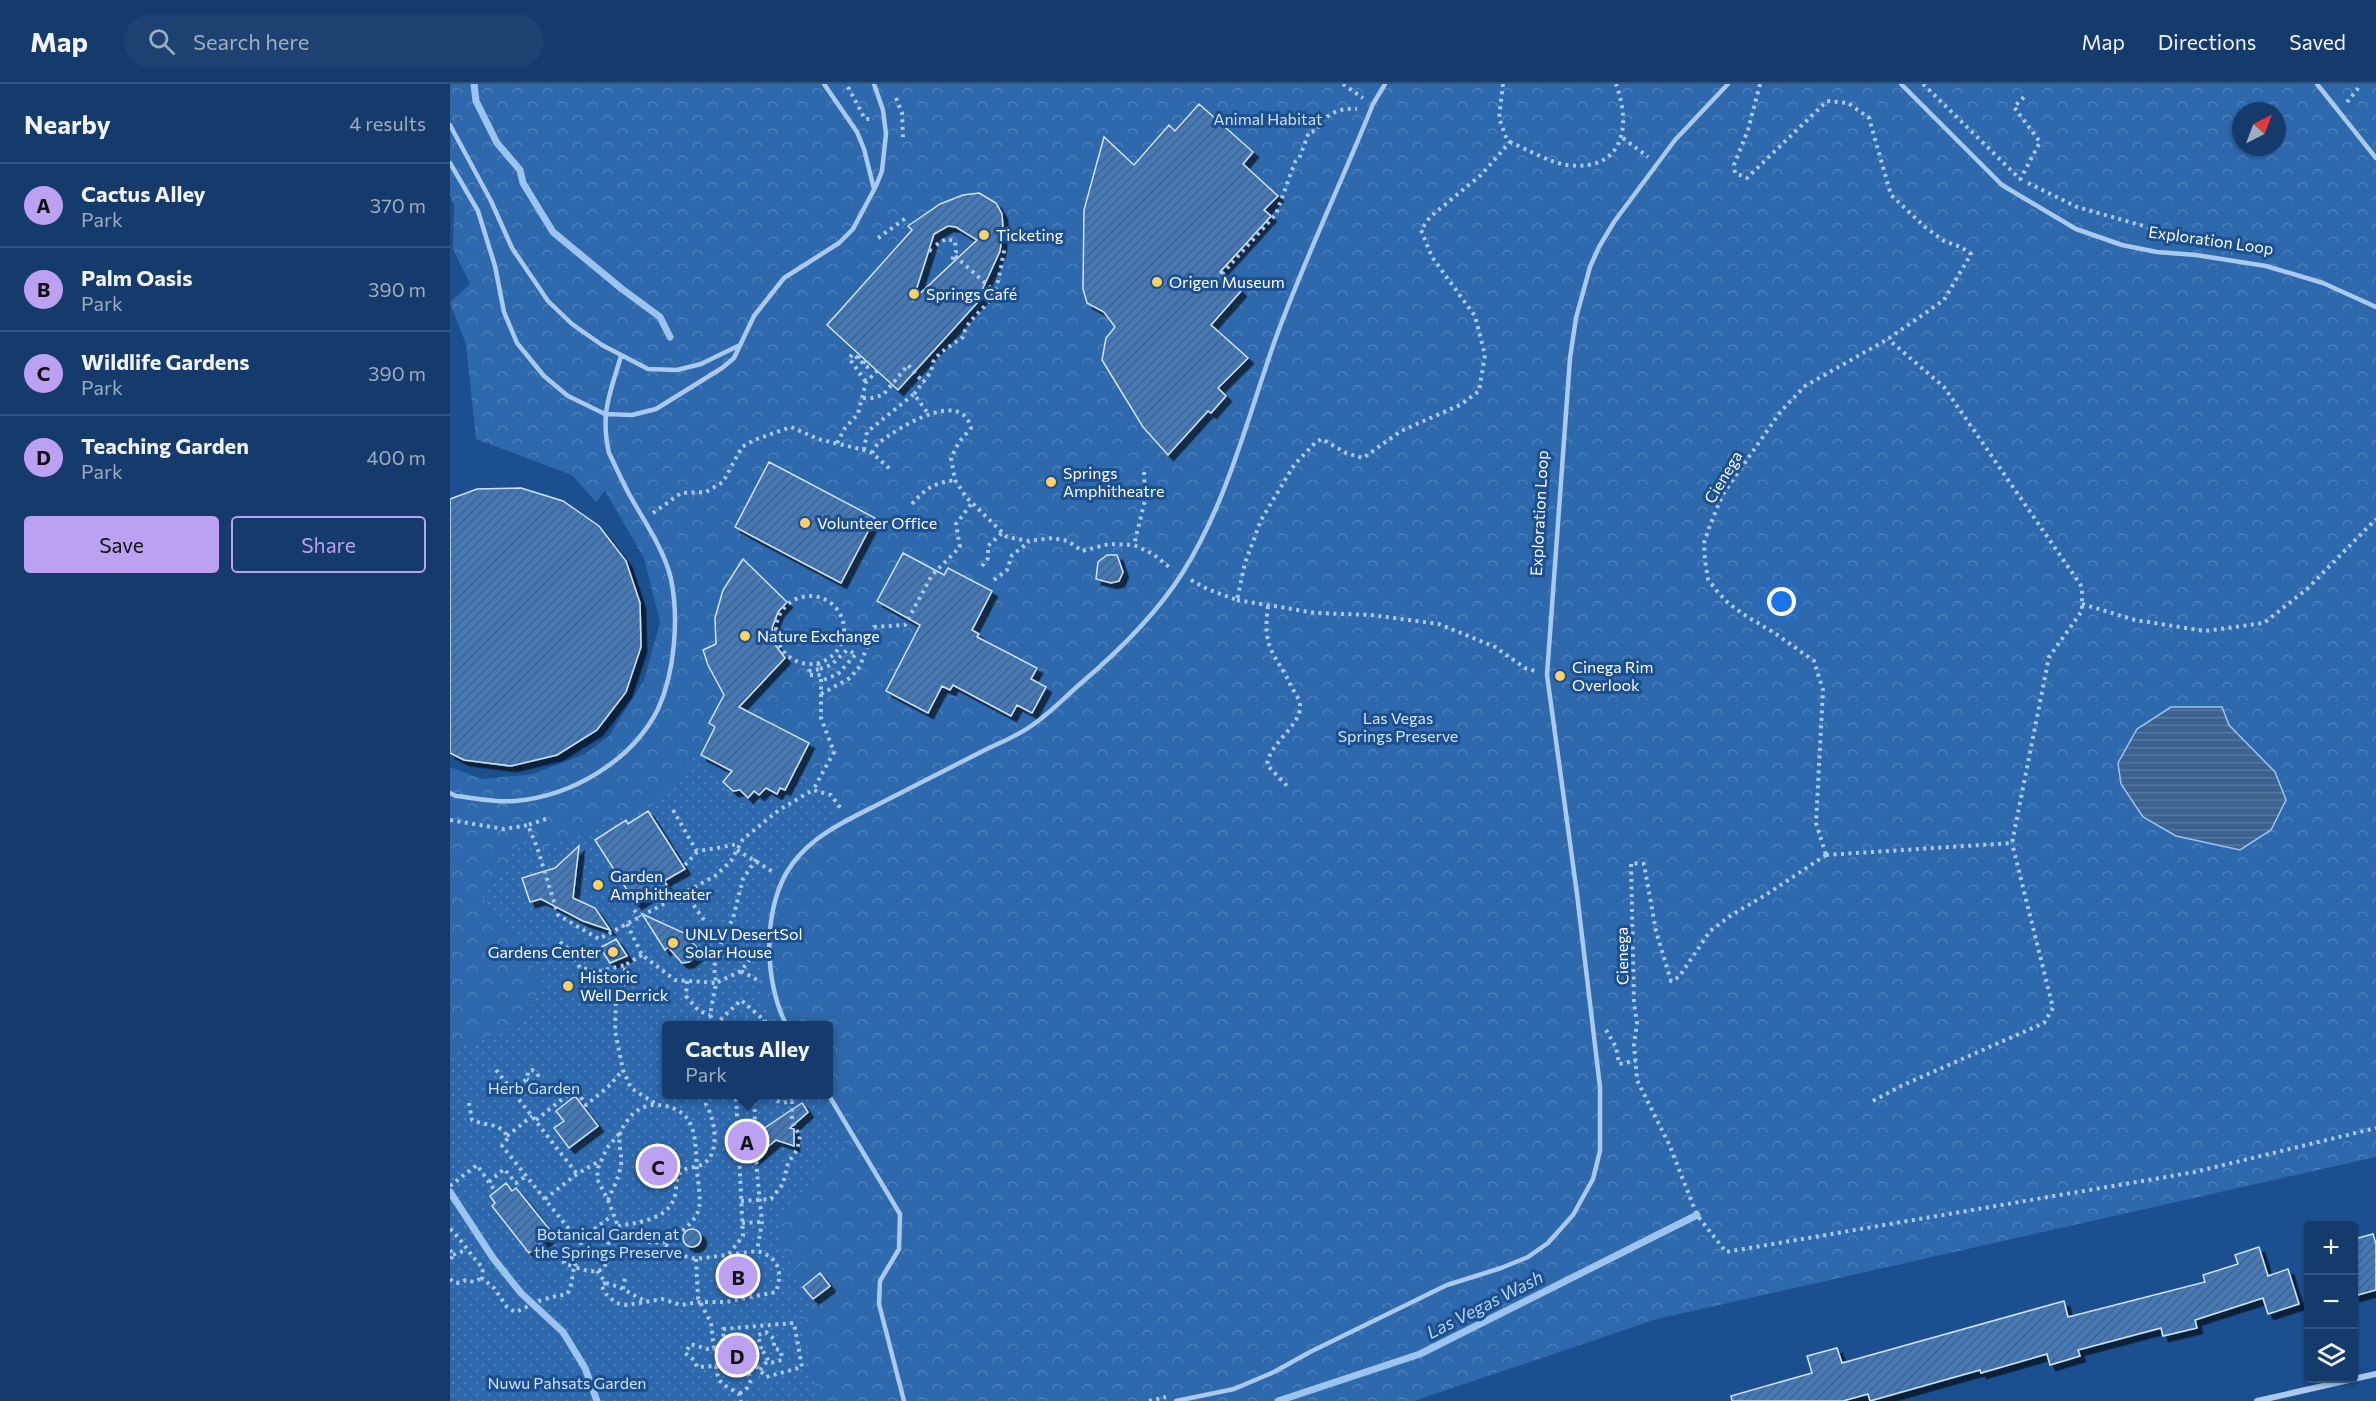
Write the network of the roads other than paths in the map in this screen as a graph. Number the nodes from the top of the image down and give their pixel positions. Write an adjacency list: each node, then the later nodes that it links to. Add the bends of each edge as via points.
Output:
1 (824, 84): 10 (lane, via 857,132)
2 (874, 84): 10 (lane, via 886,134 882,171)
3 (1385, 84): 17 (lane, via 1275,342 1244,440 1195,553 1159,606 1127,642 1031,726 848,820 810,844 783,878 770,936 776,999)
4 (1728, 84): 21 (lane, via 1675,140 1599,247 1576,318 1570,358 1547,675 1600,1087 1600,1151 1593,1179 1574,1215 1548,1243 1528,1257 1447,1285 1234,1389)
5 (1901, 84): 12 (lane, via 2002,185 2076,229 2122,245 2275,269 2324,283)
6 (2318, 84): 8 (lane)
7 (450, 125): 14 (lane, via 512,248 548,301 572,324)
8 (2376, 158)
9 (450, 163): 15 (lane, via 478,211 504,312 517,343 544,376 568,396)
10 (874, 189): 13 (lane, via 853,229 839,243 784,278 754,316)
11 (2376, 297): 12 (lane)
12 (2374, 306)
13 (741, 345): 14 (lane, via 701,364 677,370 648,369); 15 (lane, via 722,368 656,409 632,415)
14 (621, 356): 15 (lane)
15 (604, 414): 16 (lane, via 609,453 670,577 675,603 668,680 657,710 636,740 592,777 540,797 513,802)
16 (450, 793)
17 (785, 1021)
18 (831, 1099): 20 (lane, via 900,1214 899,1250 880,1281 879,1304)
19 (2376, 1374): 22 (street)
20 (904, 1401)
21 (1176, 1401)
22 (2257, 1401)

